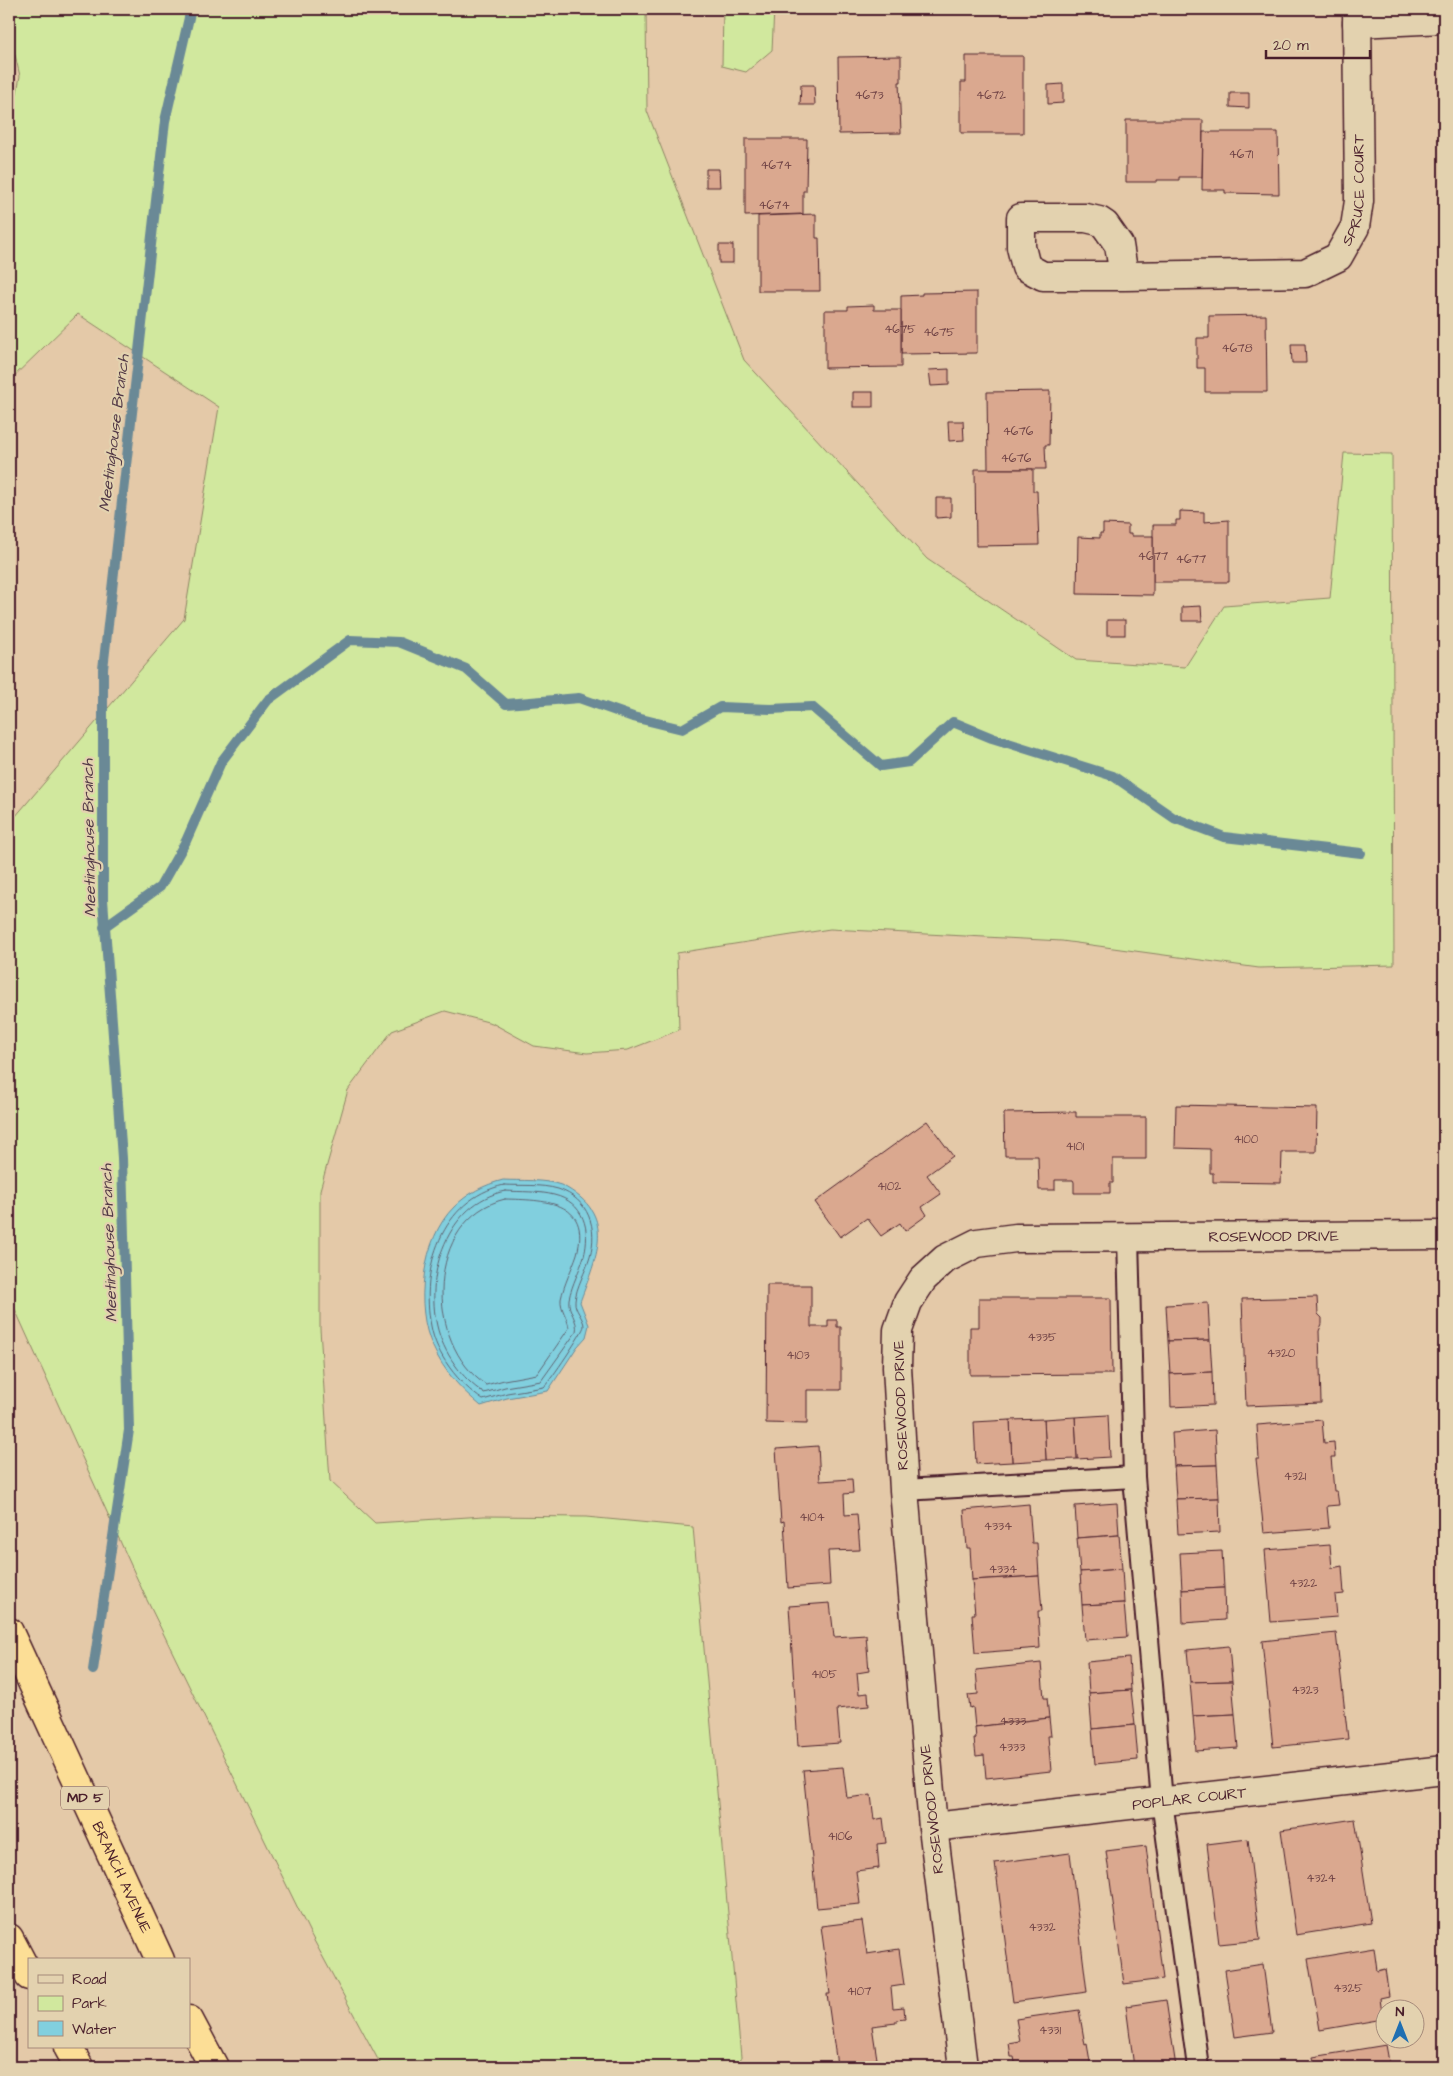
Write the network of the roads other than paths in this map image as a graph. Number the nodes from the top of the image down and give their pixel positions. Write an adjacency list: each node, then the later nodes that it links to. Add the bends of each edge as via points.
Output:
1 (1357, 16): 2 (street, SPRUCE COURT); 3 (street, SPRUCE COURT, via 1359,201 1355,227 1338,258 1305,273)
2 (1444, 19)
3 (1124, 276)
4 (1444, 1235): 5 (street, ROSEWOOD DRIVE)
5 (1128, 1237): 6 (lane); 7 (street, ROSEWOOD DRIVE, via 1016,1238 977,1243 946,1259 923,1279 908,1302 898,1330)
6 (1134, 1477): 7 (lane); 10 (lane)
7 (904, 1490): 11 (street, ROSEWOOD DRIVE)
8 (9, 1631): 13 (highway, BRANCH AVENUE / MD 5)
9 (1444, 1770): 10 (street, POPLAR COURT)
10 (1162, 1801): 11 (street, POPLAR COURT); 20 (lane)
11 (933, 1827): 19 (street, ROSEWOOD DRIVE)
12 (9, 1938): 14 (highway)
13 (159, 1958)
14 (28, 1974)
15 (190, 2022): 18 (highway)
16 (69, 2048): 17 (highway)
17 (79, 2067)
18 (214, 2067)
19 (963, 2067)
20 (1198, 2067)

